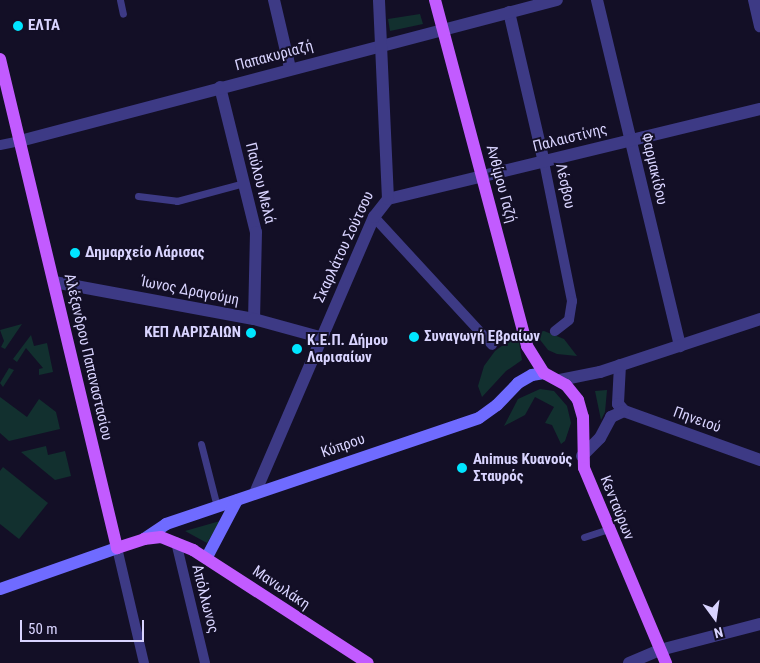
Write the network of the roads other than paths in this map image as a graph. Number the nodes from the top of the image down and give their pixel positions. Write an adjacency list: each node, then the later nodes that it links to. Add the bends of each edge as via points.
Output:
1 (120, 0): 9 (lane)
2 (274, 0): 14 (street)
3 (379, 0): 12 (street, Σκαρλάτου Σούτσου)
4 (435, 0): 11 (main road, Ανθίμου Γαζή)
5 (556, 0): 8 (street, Παπακυριαζή)
6 (597, 0): 18 (street, Φαρμακίδου)
7 (754, 0): 10 (street)
8 (509, 12): 11 (street, Παπακυριαζή); 20 (street, Λέσβου)
9 (123, 14)
10 (760, 26)
11 (443, 28): 12 (street, Παπακυριαζή); 21 (main road, Ανθίμου Γαζή)
12 (381, 45): 14 (street, Παπακυριαζή); 24 (street, Σκαρλάτου Σούτσου)
13 (0, 58): 17 (main road, Αλέξανδρου Παπαναστασίου)
14 (290, 68): 15 (street, Παπακυριαζή)
15 (220, 87): 17 (street, Παπακυριαζή); 22 (street, Παύλου Μελά)
16 (760, 109): 18 (street, Παλαιστίνης)
17 (20, 140): 19 (street, Παπακυριαζή); 26 (main road, Αλέξανδρου Παπαναστασίου)
18 (631, 140): 20 (street, Παλαιστίνης); 32 (street, Φαρμακίδου)
19 (0, 145)
20 (544, 162): 21 (street, Παλαιστίνης); 29 (street, Λέσβου, via 572,301 569,320)
21 (482, 176): 24 (street, Παλαιστίνης); 34 (main road, Ανθίμου Γαζή, via 527,346)
22 (244, 183): 23 (lane, via 177,201); 27 (street, Παύλου Μελά, via 256,232)
23 (138, 196)
24 (388, 200): 25 (street, Σκαρλάτου Σούτσου)
25 (374, 217): 30 (street, Σκαρλάτου Σούτσου); 31 (street)
26 (54, 282): 27 (street, Ίωνος Δραγούμη); 47 (main road, Αλέξανδρου Παπαναστασίου)
27 (254, 319): 30 (street, Ίωνος Δραγούμη)
28 (760, 319): 32 (street)
29 (555, 331)
30 (320, 337): 40 (street, Σκαρλάτου Σούτσου)
31 (492, 345)
32 (680, 346): 33 (street)
33 (620, 365): 35 (street); 36 (street, via 618,404)
34 (544, 373): 35 (main road, Κενταύρων); 40 (main road, Κύπρου, via 518,382 482,416)
35 (560, 380): 38 (main road, Κενταύρων, via 576,396 582,411)
36 (624, 412): 38 (street, via 611,417 600,438); 39 (street, Πηνειού)
37 (201, 444): 42 (lane)
38 (582, 456): 43 (main road, Κενταύρων)
39 (760, 460)
40 (255, 493): 41 (main road, Κύπρου)
41 (237, 500): 42 (main road, Κύπρου); 48 (main road)
42 (217, 507): 45 (main road, Κύπρου, via 166,524)
43 (608, 529): 44 (lane); 51 (main road, Κενταύρων)
44 (584, 537)
45 (144, 539): 46 (main road, Κύπρου, via 160,537); 47 (main road, Κύπρου)
46 (176, 542): 48 (main road, Μανωλάκη); 53 (street, Απόλλωνος)
47 (117, 548): 49 (main road, Κύπρου); 52 (street, Αλέξανδρου Παπαναστασίου)
48 (207, 557): 54 (main road, Μανωλάκη)
49 (0, 589)
50 (760, 624): 51 (street)
51 (660, 650): 55 (street); 56 (main road, Κενταύρων)
52 (144, 663)
53 (205, 663)
54 (368, 663)
55 (628, 663)
56 (666, 663)

